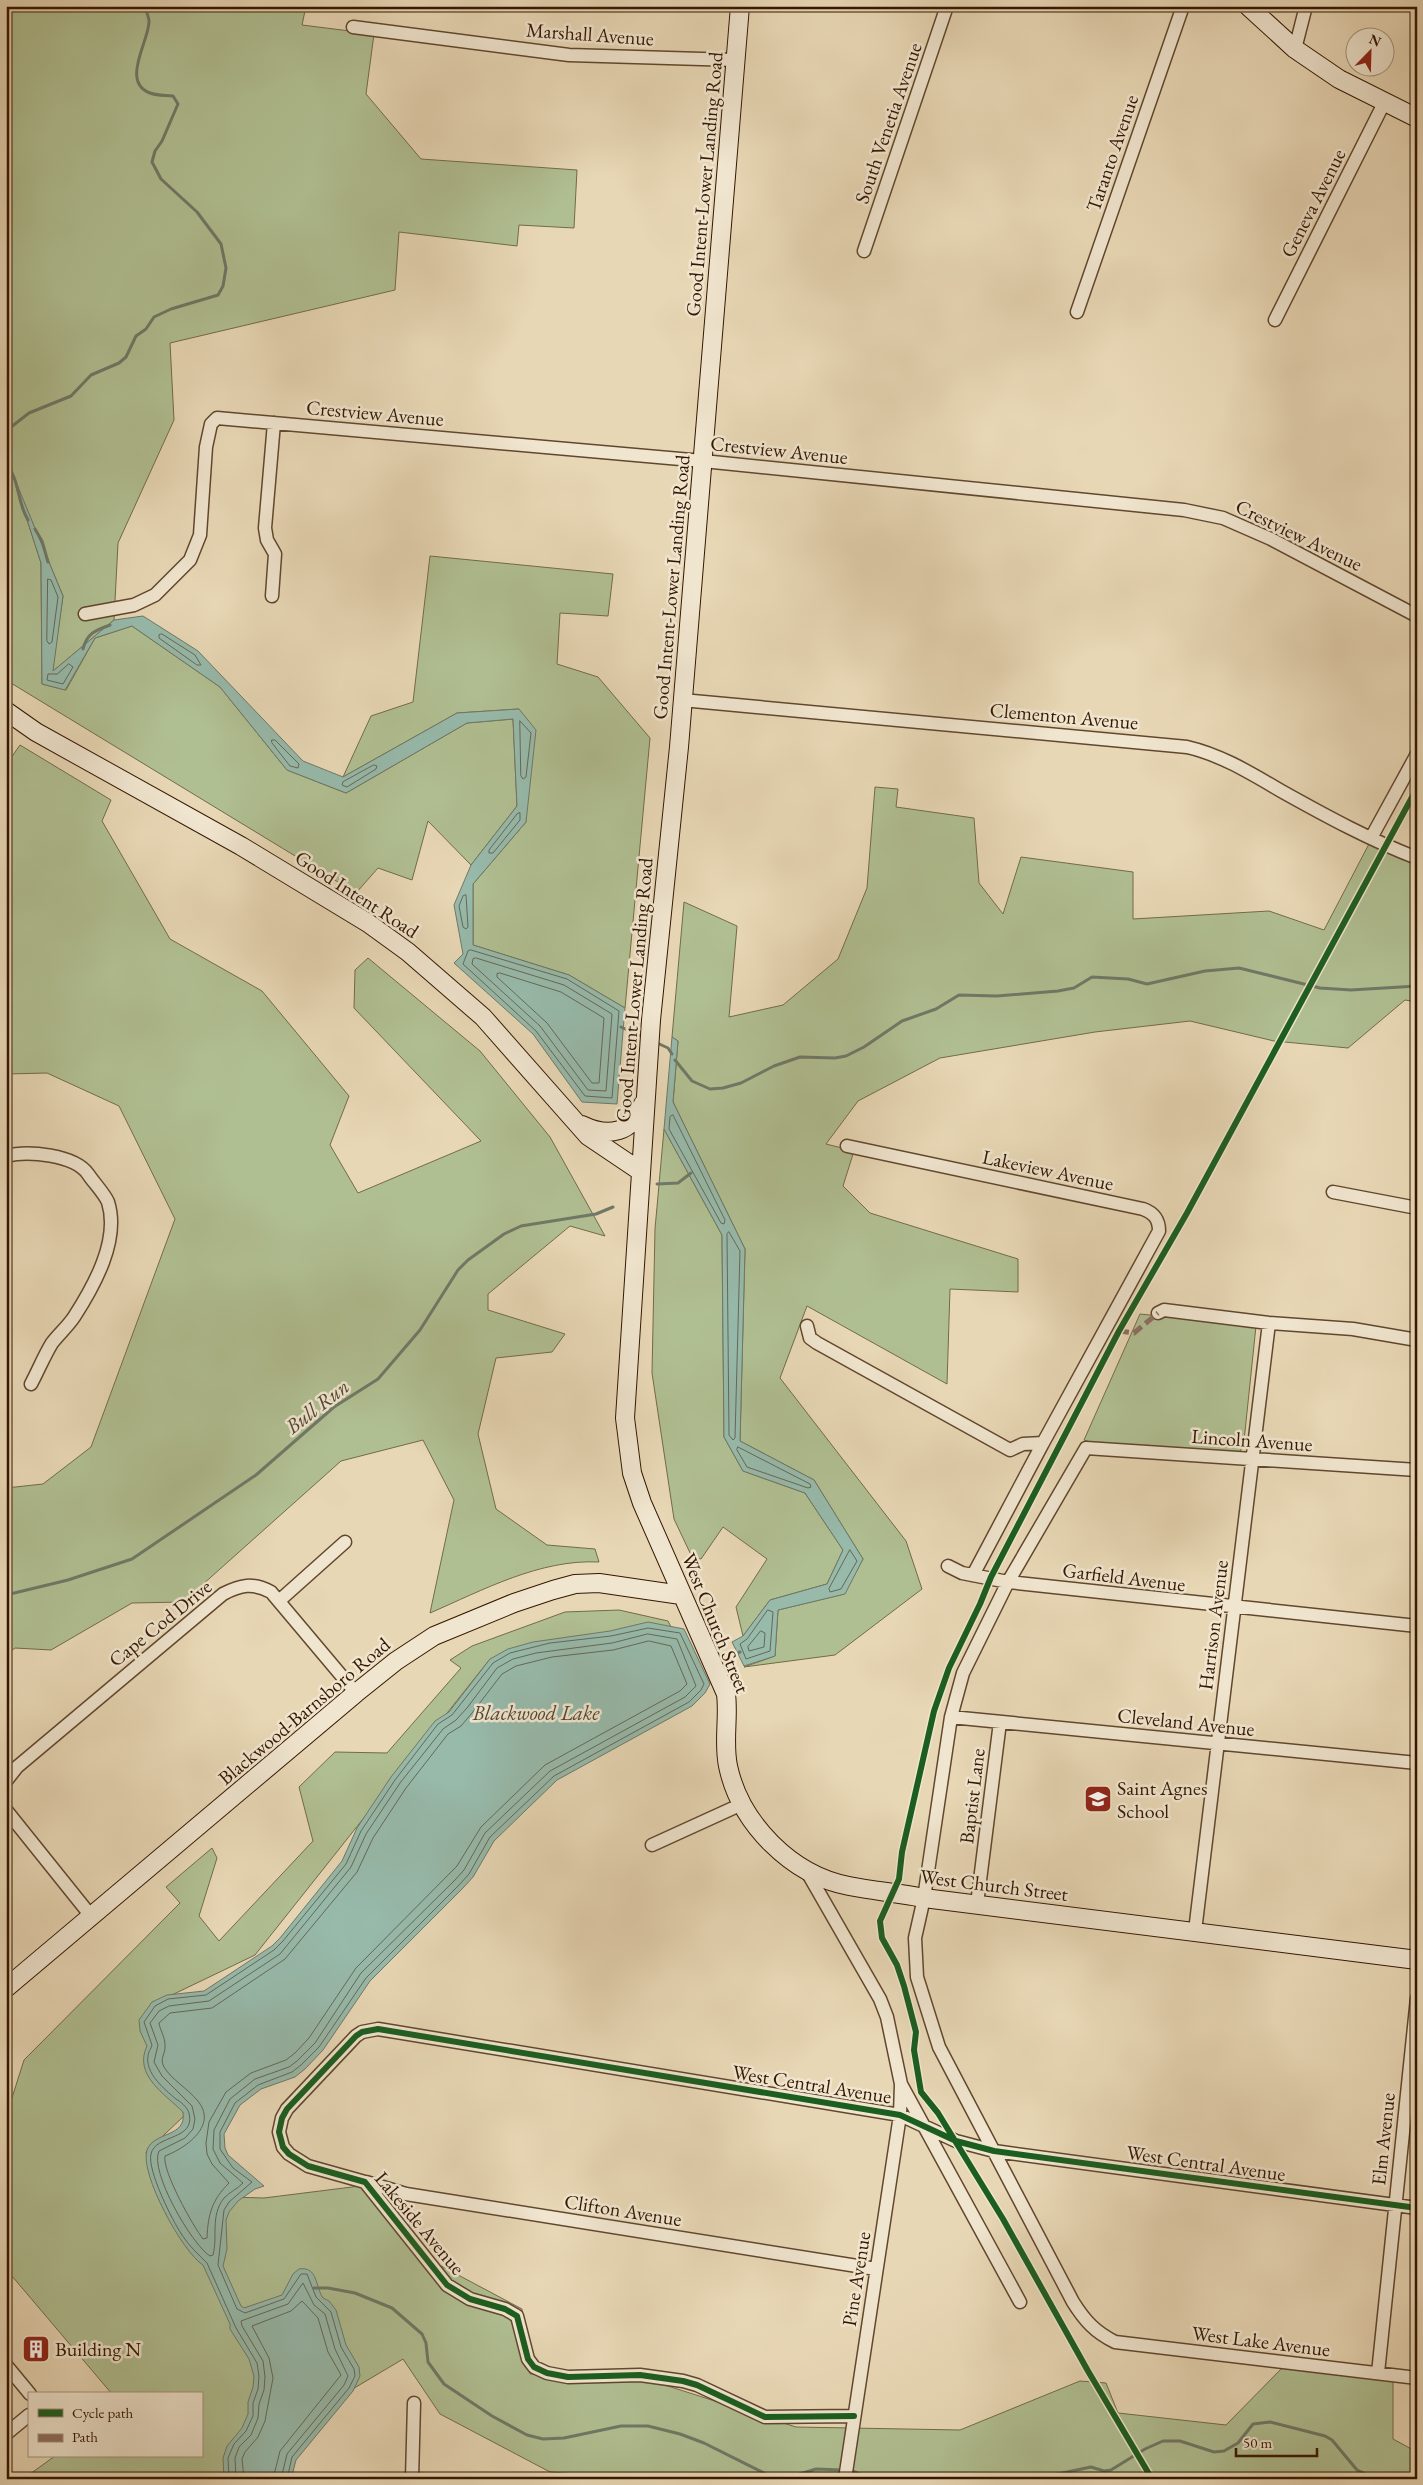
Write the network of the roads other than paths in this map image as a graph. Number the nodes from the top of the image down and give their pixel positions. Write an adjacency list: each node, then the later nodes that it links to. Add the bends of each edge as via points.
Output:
1 (740, 6): 8 (main road, Good Intent-Lower Landing Road)
2 (947, 6): 11 (street, South Venetia Avenue)
3 (1183, 6): 12 (street, Taranto Avenue)
4 (1248, 6): 7 (main road)
5 (1306, 6): 7 (street)
6 (353, 27): 8 (street, Marshall Avenue, via 569,55)
7 (1295, 49): 9 (main road, via 1339,79)
8 (735, 60): 15 (main road, Good Intent-Lower Landing Road)
9 (1384, 103): 10 (main road); 13 (street, Geneva Avenue)
10 (1417, 118)
11 (864, 251)
12 (1077, 312)
13 (1275, 320)
14 (274, 423): 15 (street, Crestview Avenue); 16 (street, via 265,528 275,554); 17 (street, Crestview Avenue, via 217,418 212,424 206,447 200,534 190,560 154,596 134,605)
15 (702, 461): 18 (street, Crestview Avenue, via 1164,508 1223,518 1272,539); 19 (main road, Good Intent-Lower Landing Road)
16 (272, 596)
17 (85, 614)
18 (1417, 616)
19 (682, 700): 22 (street, Clementon Avenue, via 1186,747 1211,753); 24 (main road, Good Intent-Lower Landing Road)
20 (6, 711): 25 (main road, Good Intent Road, via 43,736 289,874 368,923 408,952 482,1016)
21 (1417, 754): 22 (street)
22 (1372, 838): 23 (street, Clementon Avenue)
23 (1415, 853)
24 (645, 1099): 25 (main road, via 633,1122 619,1132 598,1132); 28 (main road, Good Intent-Lower Landing Road)
25 (575, 1122): 28 (main road, Good Intent Road, via 605,1149)
26 (847, 1146): 36 (street, Lakeview Avenue, via 1152,1212 1157,1219 1159,1232)
27 (6, 1156): 35 (street, via 39,1153 82,1166 107,1201 111,1224 106,1250 92,1288 73,1319 52,1343)
28 (640, 1171): 43 (main road, West Church Street, via 625,1418 632,1473)
29 (1333, 1192): 30 (street)
30 (1417, 1208)
31 (1158, 1314): 32 (street, via 1164,1310)
32 (1269, 1324): 34 (street, via 1353,1329); 37 (street, Harrison Avenue)
33 (807, 1326): 36 (street, via 810,1338 817,1343 1010,1450 1023,1444)
34 (1417, 1340)
35 (31, 1384)
36 (1043, 1443): 41 (street)
37 (1253, 1459): 38 (street, Lincoln Avenue); 42 (street, Lincoln Avenue, via 1086,1448); 45 (street, Harrison Avenue)
38 (1417, 1470)
39 (344, 1542): 44 (street)
40 (948, 1566): 41 (street, Garfield Avenue)
41 (973, 1575): 42 (street, Garfield Avenue)
42 (1008, 1582): 45 (street, Garfield Avenue); 48 (street, via 963,1673)
43 (682, 1595): 47 (main road, Blackwood-Barnsboro Road, via 599,1583 575,1584 553,1590 434,1636); 53 (main road, West Church Street, via 721,1684 727,1706 728,1768)
44 (280, 1600): 47 (street, Cape Cod Drive); 52 (street, Cape Cod Drive, via 271,1592 253,1585 223,1594 17,1767)
45 (1234, 1607): 46 (street, Garfield Avenue); 50 (street, Harrison Avenue)
46 (1417, 1626)
47 (356, 1693): 59 (main road, Blackwood-Barnsboro Road)
48 (951, 1717): 49 (street, Cleveland Avenue); 57 (street)
49 (1000, 1722): 50 (street, Cleveland Avenue); 58 (street, Baptist Lane)
50 (1218, 1744): 51 (street, Cleveland Avenue); 60 (street, Harrison Avenue)
51 (1417, 1763)
52 (6, 1781)
53 (742, 1804): 55 (street); 56 (main road, West Church Street, via 772,1844)
54 (6, 1810): 59 (street)
55 (652, 1846)
56 (804, 1867): 57 (main road, West Church Street, via 823,1878 849,1886); 65 (street, via 880,1999)
57 (924, 1898): 58 (main road, West Church Street); 68 (street, via 915,1938 917,1977 925,2008 939,2047)
58 (977, 1904): 60 (main road, West Church Street)
59 (92, 1916): 62 (main road, Blackwood-Barnsboro Road)
60 (1195, 1932): 61 (main road, West Church Street)
61 (1417, 1960)
62 (6, 1988)
63 (1417, 1998): 70 (street, Elm Avenue)
64 (349, 2043): 66 (street, West Central Avenue, via 362,2032 378,2029); 69 (street, Lakeside Avenue, via 287,2109 280,2132 283,2146 303,2164)
65 (901, 2084): 66 (street, Pine Avenue); 67 (street)
66 (900, 2115): 67 (street, West Central Avenue); 72 (street, Pine Avenue)
67 (925, 2128): 68 (street, West Central Avenue, via 956,2141); 73 (street)
68 (994, 2151): 70 (street, West Central Avenue); 75 (street, West Lake Avenue, via 1073,2302 1086,2322 1102,2336 1115,2342)
69 (365, 2182): 72 (street, Clifton Avenue, via 406,2194); 80 (street, Lakeside Avenue, via 447,2286 464,2297 505,2309 517,2316 528,2360 534,2367 568,2377 640,2375 683,2381 764,2417)
70 (1395, 2205): 71 (street, West Central Avenue); 75 (street, Elm Avenue)
71 (1417, 2208)
72 (876, 2269): 80 (street, Pine Avenue)
73 (1020, 2302)
74 (6, 2366): 77 (street)
75 (1378, 2373): 76 (street, West Lake Avenue)
76 (1417, 2378)
77 (28, 2392)
78 (414, 2403): 82 (street)
79 (28, 2416): 81 (street)
80 (854, 2416): 83 (street, Pine Avenue)
81 (6, 2434)
82 (412, 2479)
83 (845, 2479)

